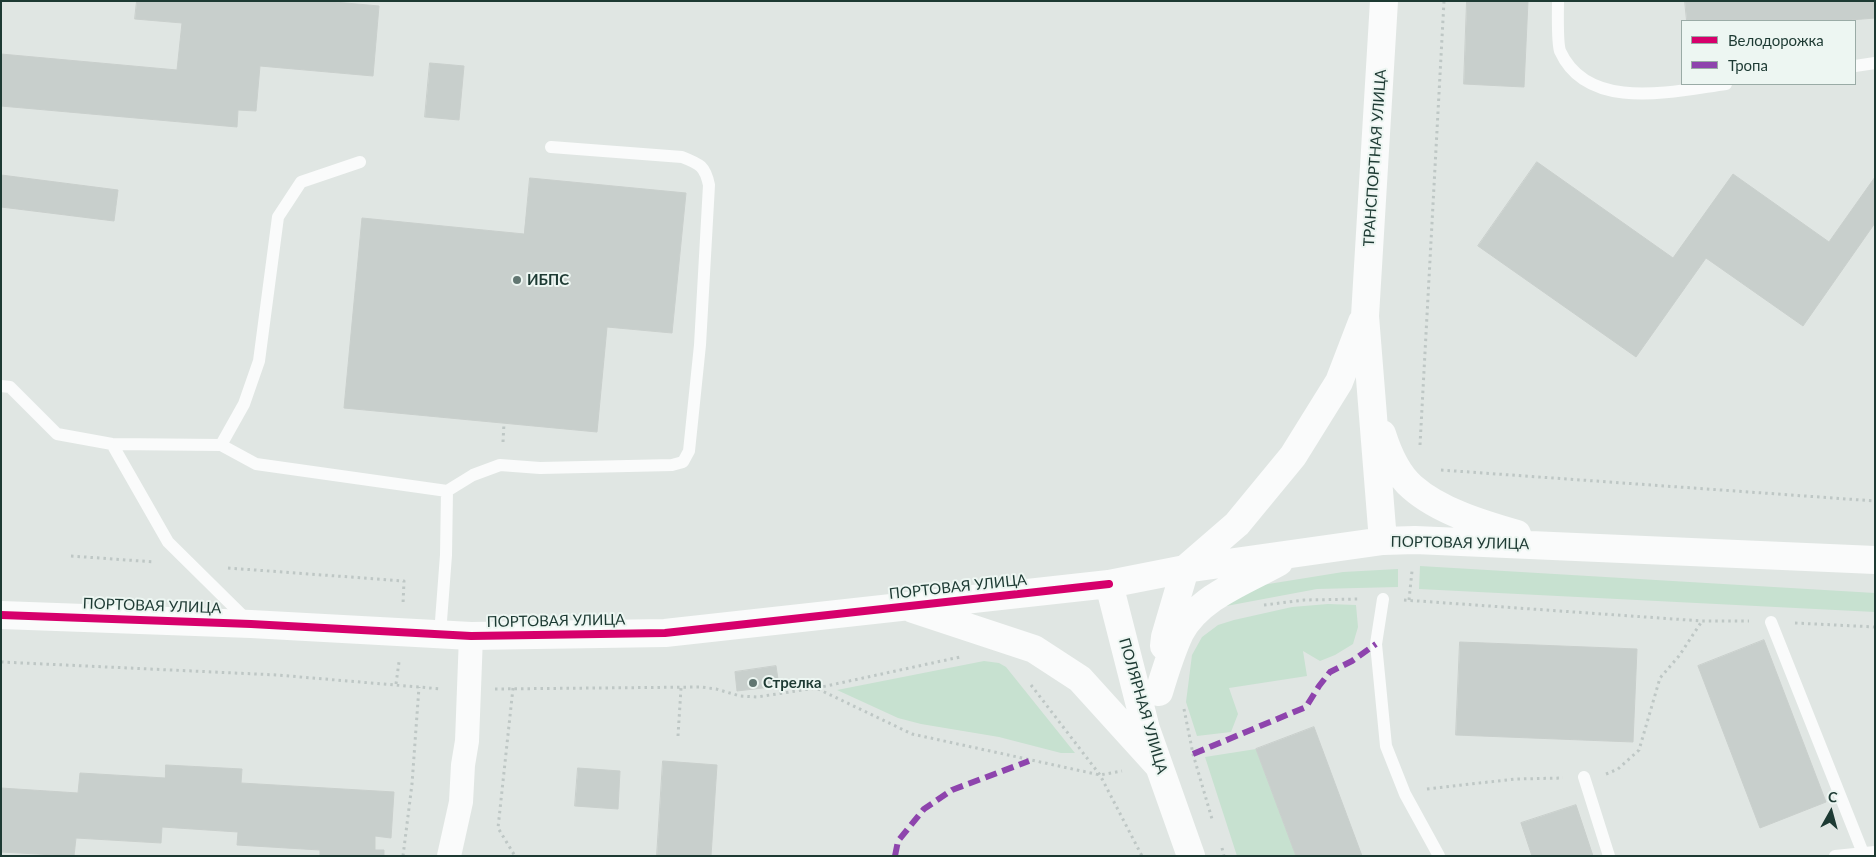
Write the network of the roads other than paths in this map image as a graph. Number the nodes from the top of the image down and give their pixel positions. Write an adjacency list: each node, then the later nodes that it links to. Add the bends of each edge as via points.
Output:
1 (1384, 1): 8 (main road, ТРАНСПОРТНАЯ УЛИЦА)
2 (1558, 1): 5 (lane, via 1560,50 1576,76 1610,92 1656,94)
3 (1875, 63): 4 (lane)
4 (1856, 66)
5 (1719, 85)
6 (551, 147): 13 (lane, via 682,157 696,162 706,172 709,185 700,345 689,451 683,462 672,465 540,468 500,465 473,475)
7 (360, 162): 12 (lane, via 301,182 278,217 259,361 244,404)
8 (1365, 316): 10 (main road, ТРАНСПОРТНАЯ УЛИЦА); 18 (main road, ТРАНСПОРТНАЯ УЛИЦА, via 1340,382 1293,456 1237,524)
9 (1, 386): 11 (lane, via 10,387 57,434)
10 (1372, 405): 14 (main road, ТРАНСПОРТНАЯ УЛИЦА); 15 (main road, via 1400,474 1418,480 1443,507 1481,524)
11 (112, 444): 12 (lane); 24 (lane, via 168,542)
12 (221, 445): 13 (lane, via 256,464)
13 (447, 491): 25 (lane)
14 (1383, 541): 15 (main road, ПОРТОВАЯ УЛИЦА); 16 (main road, ПОРТОВАЯ УЛИЦА)
15 (1564, 546): 17 (main road, ПОРТОВАЯ УЛИЦА)
16 (1299, 552): 18 (main road, ПОРТОВАЯ УЛИЦА); 27 (main road, via 1217,595 1197,610 1181,632 1170,656)
17 (1875, 560)
18 (1186, 569): 19 (main road, ПОРТОВАЯ УЛИЦА); 27 (main road, via 1165,637)
19 (1109, 584): 21 (main road, ПОРТОВАЯ УЛИЦА); 28 (main road, ПОЛЯРНАЯ УЛИЦА)
20 (1383, 599): 33 (lane, via 1376,644 1386,746 1403,791)
21 (906, 606): 26 (main road, ПОРТОВАЯ УЛИЦА, via 665,633); 28 (main road, via 1034,649 1080,679)
22 (1, 615): 24 (main road, ПОРТОВАЯ УЛИЦА)
23 (1771, 622): 30 (lane)
24 (251, 624): 25 (main road, ПОРТОВАЯ УЛИЦА)
25 (440, 634): 26 (main road, ПОРТОВАЯ УЛИЦА)
26 (471, 636): 31 (street, via 462,802)
27 (1171, 698): 28 (main road)
28 (1158, 765): 32 (main road, ПОЛЯРНАЯ УЛИЦА)
29 (1584, 777): 34 (lane)
30 (1869, 853): 35 (lane)
31 (449, 856)
32 (1191, 856)
33 (1438, 856)
34 (1609, 856)
35 (1835, 856)

